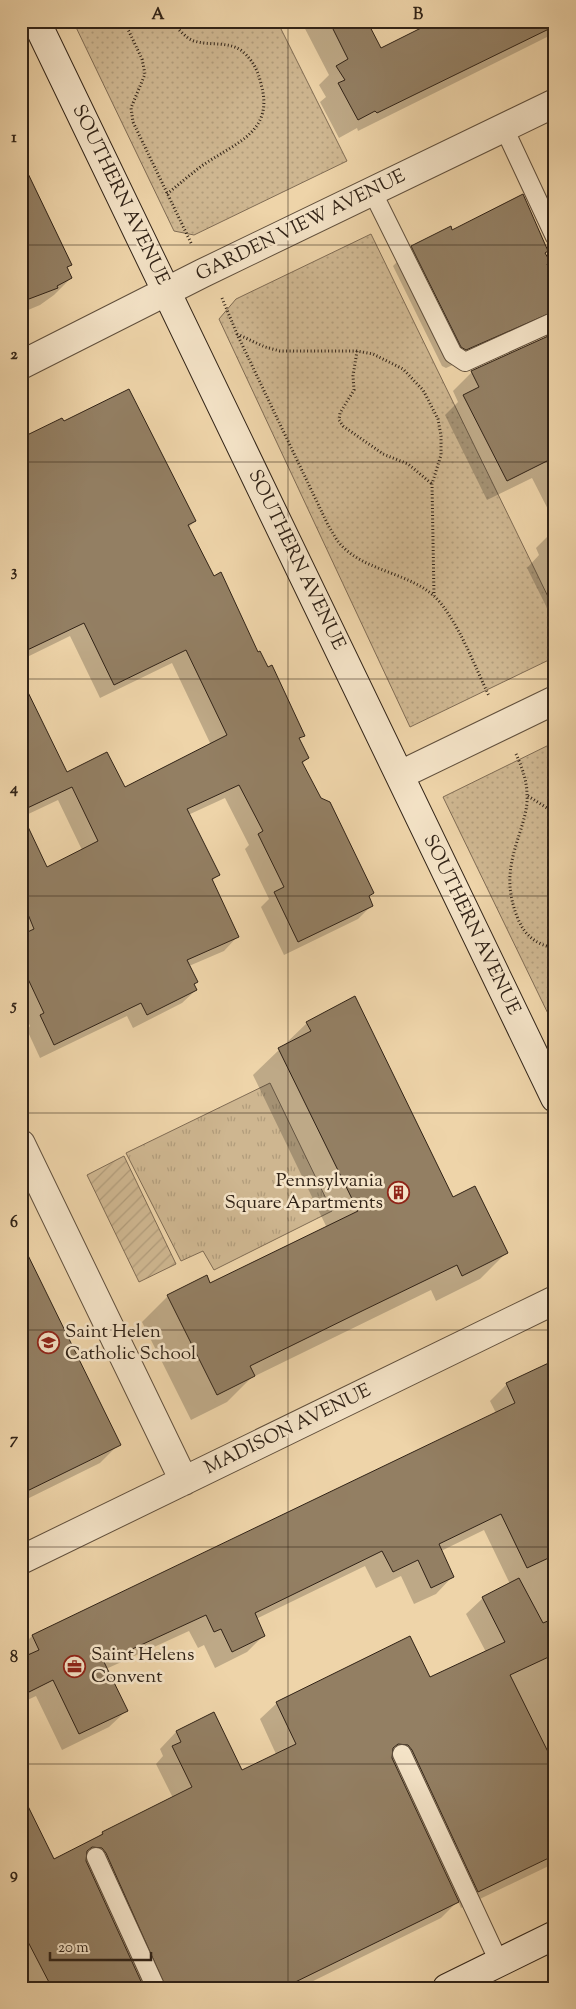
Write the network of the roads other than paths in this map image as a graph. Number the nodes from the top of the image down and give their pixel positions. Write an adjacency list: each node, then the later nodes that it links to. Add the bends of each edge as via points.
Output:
1 (36, 21): 6 (street, SOUTHERN AVENUE)
2 (555, 103): 3 (street, GARDEN VIEW AVENUE)
3 (504, 128): 4 (street, GARDEN VIEW AVENUE); 5 (lane)
4 (372, 192): 6 (street, GARDEN VIEW AVENUE); 7 (lane, via 453,354 465,362)
5 (555, 237)
6 (166, 291): 8 (street, GARDEN VIEW AVENUE); 10 (street, SOUTHERN AVENUE)
7 (555, 321)
8 (21, 365)
9 (555, 700): 10 (street)
10 (400, 775): 11 (street, SOUTHERN AVENUE)
11 (555, 1098)
12 (21, 1144): 14 (street)
13 (555, 1300): 14 (street, MADISON AVENUE)
14 (184, 1481): 15 (street, MADISON AVENUE)
15 (21, 1560)
16 (402, 1754): 19 (lane)
17 (96, 1856): 20 (lane)
18 (555, 1935): 19 (street)
19 (499, 1962): 21 (street)
20 (156, 1988)
21 (447, 1988)

